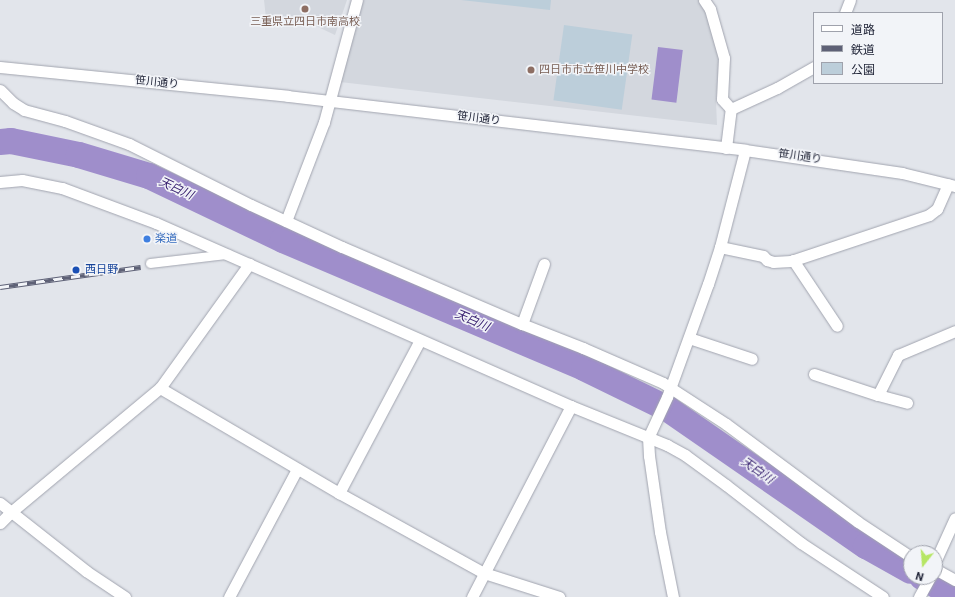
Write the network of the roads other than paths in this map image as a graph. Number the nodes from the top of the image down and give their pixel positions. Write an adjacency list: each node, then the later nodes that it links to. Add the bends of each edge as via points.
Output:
1 (357, 0): 8 (street)
2 (704, 0): 9 (street, via 710,9 724,58 722,98)
3 (850, 0): 4 (street)
4 (845, 12)
5 (0, 67): 8 (street, 笹川通り)
6 (813, 68): 9 (street)
7 (0, 90): 14 (street, via 24,110 65,121 130,144)
8 (328, 101): 10 (street, 笹川通り); 14 (street, via 324,122)
9 (731, 109): 10 (street)
10 (726, 148): 11 (street, 笹川通り)
11 (745, 150): 13 (street, 笹川通り, via 870,167); 15 (street)
12 (0, 182): 16 (street, via 22,180 62,188 156,223)
13 (951, 185): 17 (street, via 937,209 929,215)
14 (286, 221): 21 (street)
15 (720, 247): 17 (street, via 763,256 772,262); 24 (street)
16 (227, 254): 18 (street); 19 (street)
17 (793, 260): 22 (street)
18 (150, 263)
19 (249, 264): 25 (street); 28 (street)
20 (544, 264): 21 (street)
21 (522, 324): 29 (street, via 583,348)
22 (837, 326)
23 (955, 332): 30 (street, via 898,355)
24 (689, 338): 26 (street); 29 (street)
25 (420, 340): 32 (street); 35 (street)
26 (752, 358)
27 (814, 374): 30 (street)
28 (160, 388): 34 (street); 37 (street)
29 (669, 393): 33 (street); 41 (street, via 726,424 858,522)
30 (878, 395): 31 (street)
31 (907, 403)
32 (571, 406): 33 (street); 42 (street)
33 (648, 438): 50 (street, via 658,517); 51 (street, via 685,455 801,544)
34 (297, 469): 35 (street); 47 (street)
35 (339, 493): 42 (street)
36 (0, 503): 37 (street)
37 (11, 512): 39 (street); 46 (street, via 86,571)
38 (955, 518): 40 (street)
39 (0, 523)
40 (943, 545)
41 (903, 552)
42 (484, 573): 48 (street); 49 (street)
43 (943, 573): 44 (street)
44 (955, 580)
45 (926, 585): 52 (street)
46 (125, 597)
47 (229, 597)
48 (472, 597)
49 (559, 597)
50 (673, 597)
51 (882, 597)
52 (919, 597)

